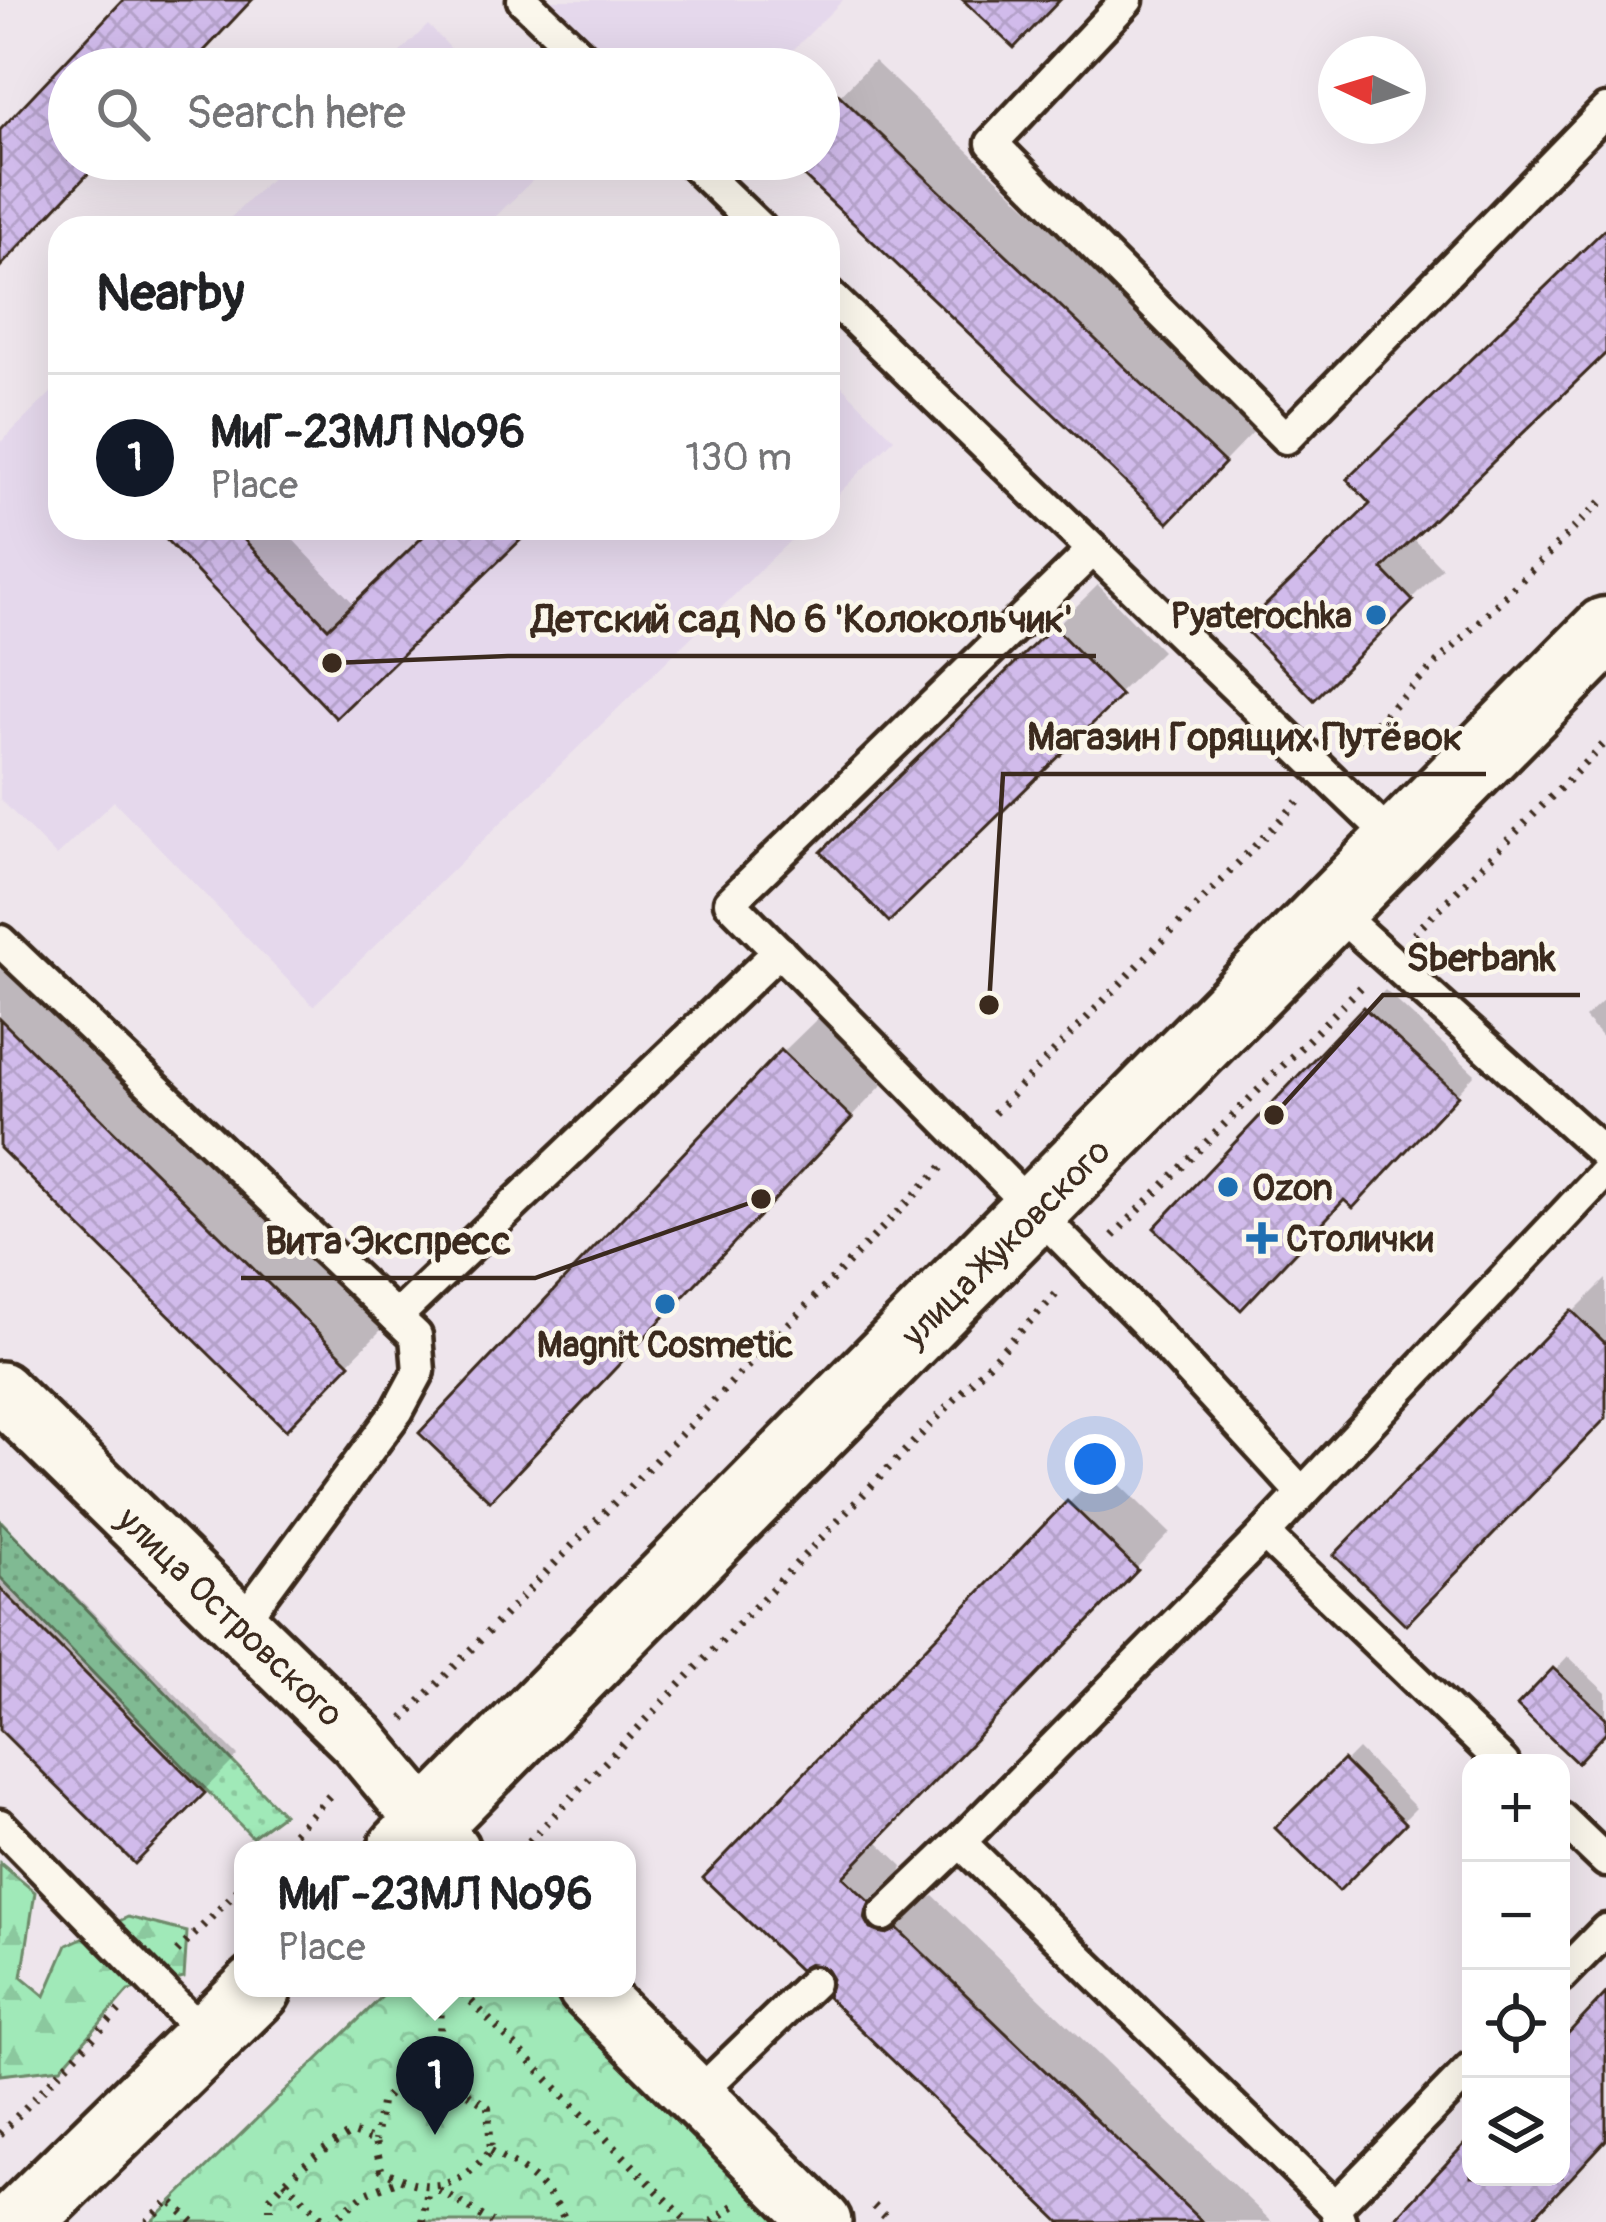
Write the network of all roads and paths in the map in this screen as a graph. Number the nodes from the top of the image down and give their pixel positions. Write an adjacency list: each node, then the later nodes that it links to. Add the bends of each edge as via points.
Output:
1 (523, 0): 3 (lane)
2 (1127, 0): 4 (lane, via 992,143 1286,438)
3 (573, 48)
4 (1606, 110)
5 (710, 180): 6 (lane)
6 (747, 216)
7 (840, 306): 8 (lane)
8 (1094, 550): 10 (lane); 13 (lane, via 730,902)
9 (1606, 631): 10 (street, улица Жуковского)
10 (1397, 843): 11 (street, улица Жуковского)
11 (1333, 909): 14 (lane); 16 (street, улица Жуковского)
12 (0, 941): 17 (lane)
13 (779, 951): 16 (lane); 17 (lane)
14 (1606, 1155)
15 (1606, 1171): 19 (lane)
16 (1036, 1211): 19 (lane); 26 (street, улица Жуковского)
17 (396, 1317): 21 (lane, via 416,1336 419,1371)
18 (0, 1391): 21 (street, улица Островского)
19 (1302, 1493): 20 (lane)
20 (1264, 1534): 22 (lane); 27 (lane)
21 (240, 1624): 25 (street, улица Островского, via 358,1740)
22 (1494, 1754)
23 (0, 1826): 39 (lane)
24 (1570, 1827): 28 (lane)
25 (425, 1841)
26 (428, 1841)
27 (960, 1842): 29 (lane); 49 (lane)
28 (1606, 1861)
29 (884, 1915)
30 (1606, 1930): 31 (lane)
31 (1567, 1970)
32 (813, 1983): 42 (lane)
33 (249, 1997): 39 (street)
34 (436, 1997): 38 (path)
35 (449, 1997): 38 (path)
36 (467, 1997): 58 (path)
37 (596, 1997): 42 (street)
38 (441, 2000): 40 (path)
39 (208, 2038): 50 (street)
40 (439, 2074): 43 (path, via 402,2079 380,2103); 44 (path, via 488,2107)
41 (1462, 2078): 49 (lane)
42 (696, 2096): 59 (street)
43 (375, 2141): 45 (path, via 381,2169); 46 (path, via 352,2133 308,2157)
44 (491, 2151): 48 (path); 57 (path, via 556,2199)
45 (400, 2180): 47 (path); 54 (path)
46 (285, 2182): 53 (path, via 270,2198); 54 (path)
47 (428, 2188): 48 (path); 55 (path)
48 (439, 2190): 56 (path)
49 (1337, 2214)
50 (19, 2222)
51 (147, 2222): 52 (path, via 170,2200)
52 (193, 2222)
53 (270, 2222)
54 (328, 2222)
55 (423, 2222)
56 (492, 2222)
57 (566, 2222)
58 (688, 2222)
59 (822, 2222)

